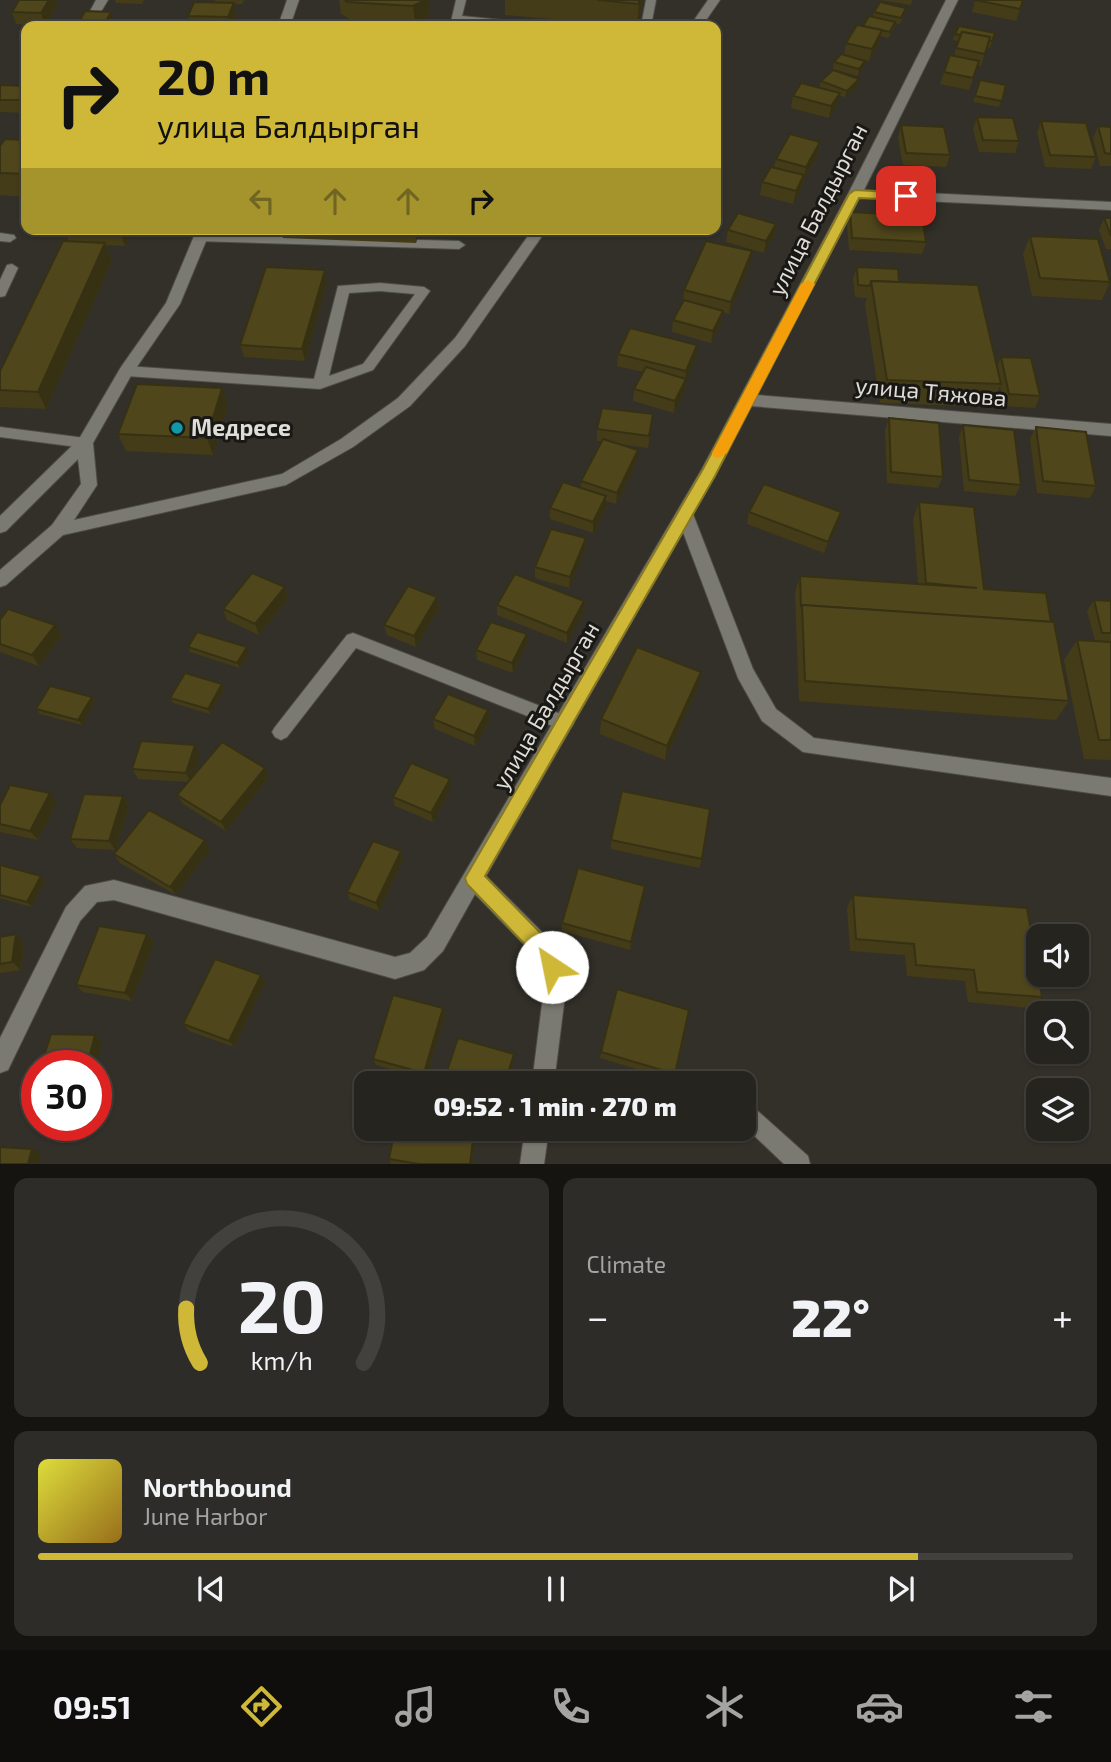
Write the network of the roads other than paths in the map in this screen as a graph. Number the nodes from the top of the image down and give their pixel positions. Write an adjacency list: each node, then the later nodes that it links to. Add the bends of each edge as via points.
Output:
1 (102, 0): 7 (street)
2 (293, 0): 8 (street)
3 (461, 0): 9 (lane)
4 (651, 0): 10 (lane)
5 (714, 0): 11 (street)
6 (952, 0): 12 (street, улица Балдырган)
7 (95, 13)
8 (286, 21)
9 (456, 21)
10 (647, 21)
11 (699, 21)
12 (855, 194): 13 (street); 22 (street, улица Балдырган)
13 (1111, 206)
14 (202, 235): 20 (street, via 173,304)
15 (225, 235): 17 (lane)
16 (536, 235): 28 (street, via 460,342 404,402 347,443 286,479)
17 (459, 245)
18 (12, 268): 19 (lane)
19 (0, 293)
20 (126, 371): 21 (lane); 25 (street)
21 (320, 384): 21 (lane, via 368,367 424,291 343,289)
22 (747, 400): 23 (street, улица Тяжова); 26 (street, улица Балдырган)
23 (1111, 429)
24 (0, 432): 25 (lane)
25 (85, 443): 27 (street); 28 (street, via 89,485)
26 (685, 515): 30 (street, улица Балдырган); 32 (street, via 768,715 810,746)
27 (0, 526)
28 (58, 530): 29 (street)
29 (0, 580)
30 (565, 723): 31 (lane, via 353,640); 33 (street, улица Балдырган)
31 (281, 732)
32 (1111, 787)
33 (474, 878): 34 (street, улица Балдырган, via 435,944 416,962 395,968 114,890 92,893 73,914); 35 (street, via 547,953 556,980)
34 (0, 1062)
35 (545, 1071)
36 (756, 1123): 39 (lane)
37 (535, 1141): 38 (street)
38 (532, 1164)
39 (800, 1164)

